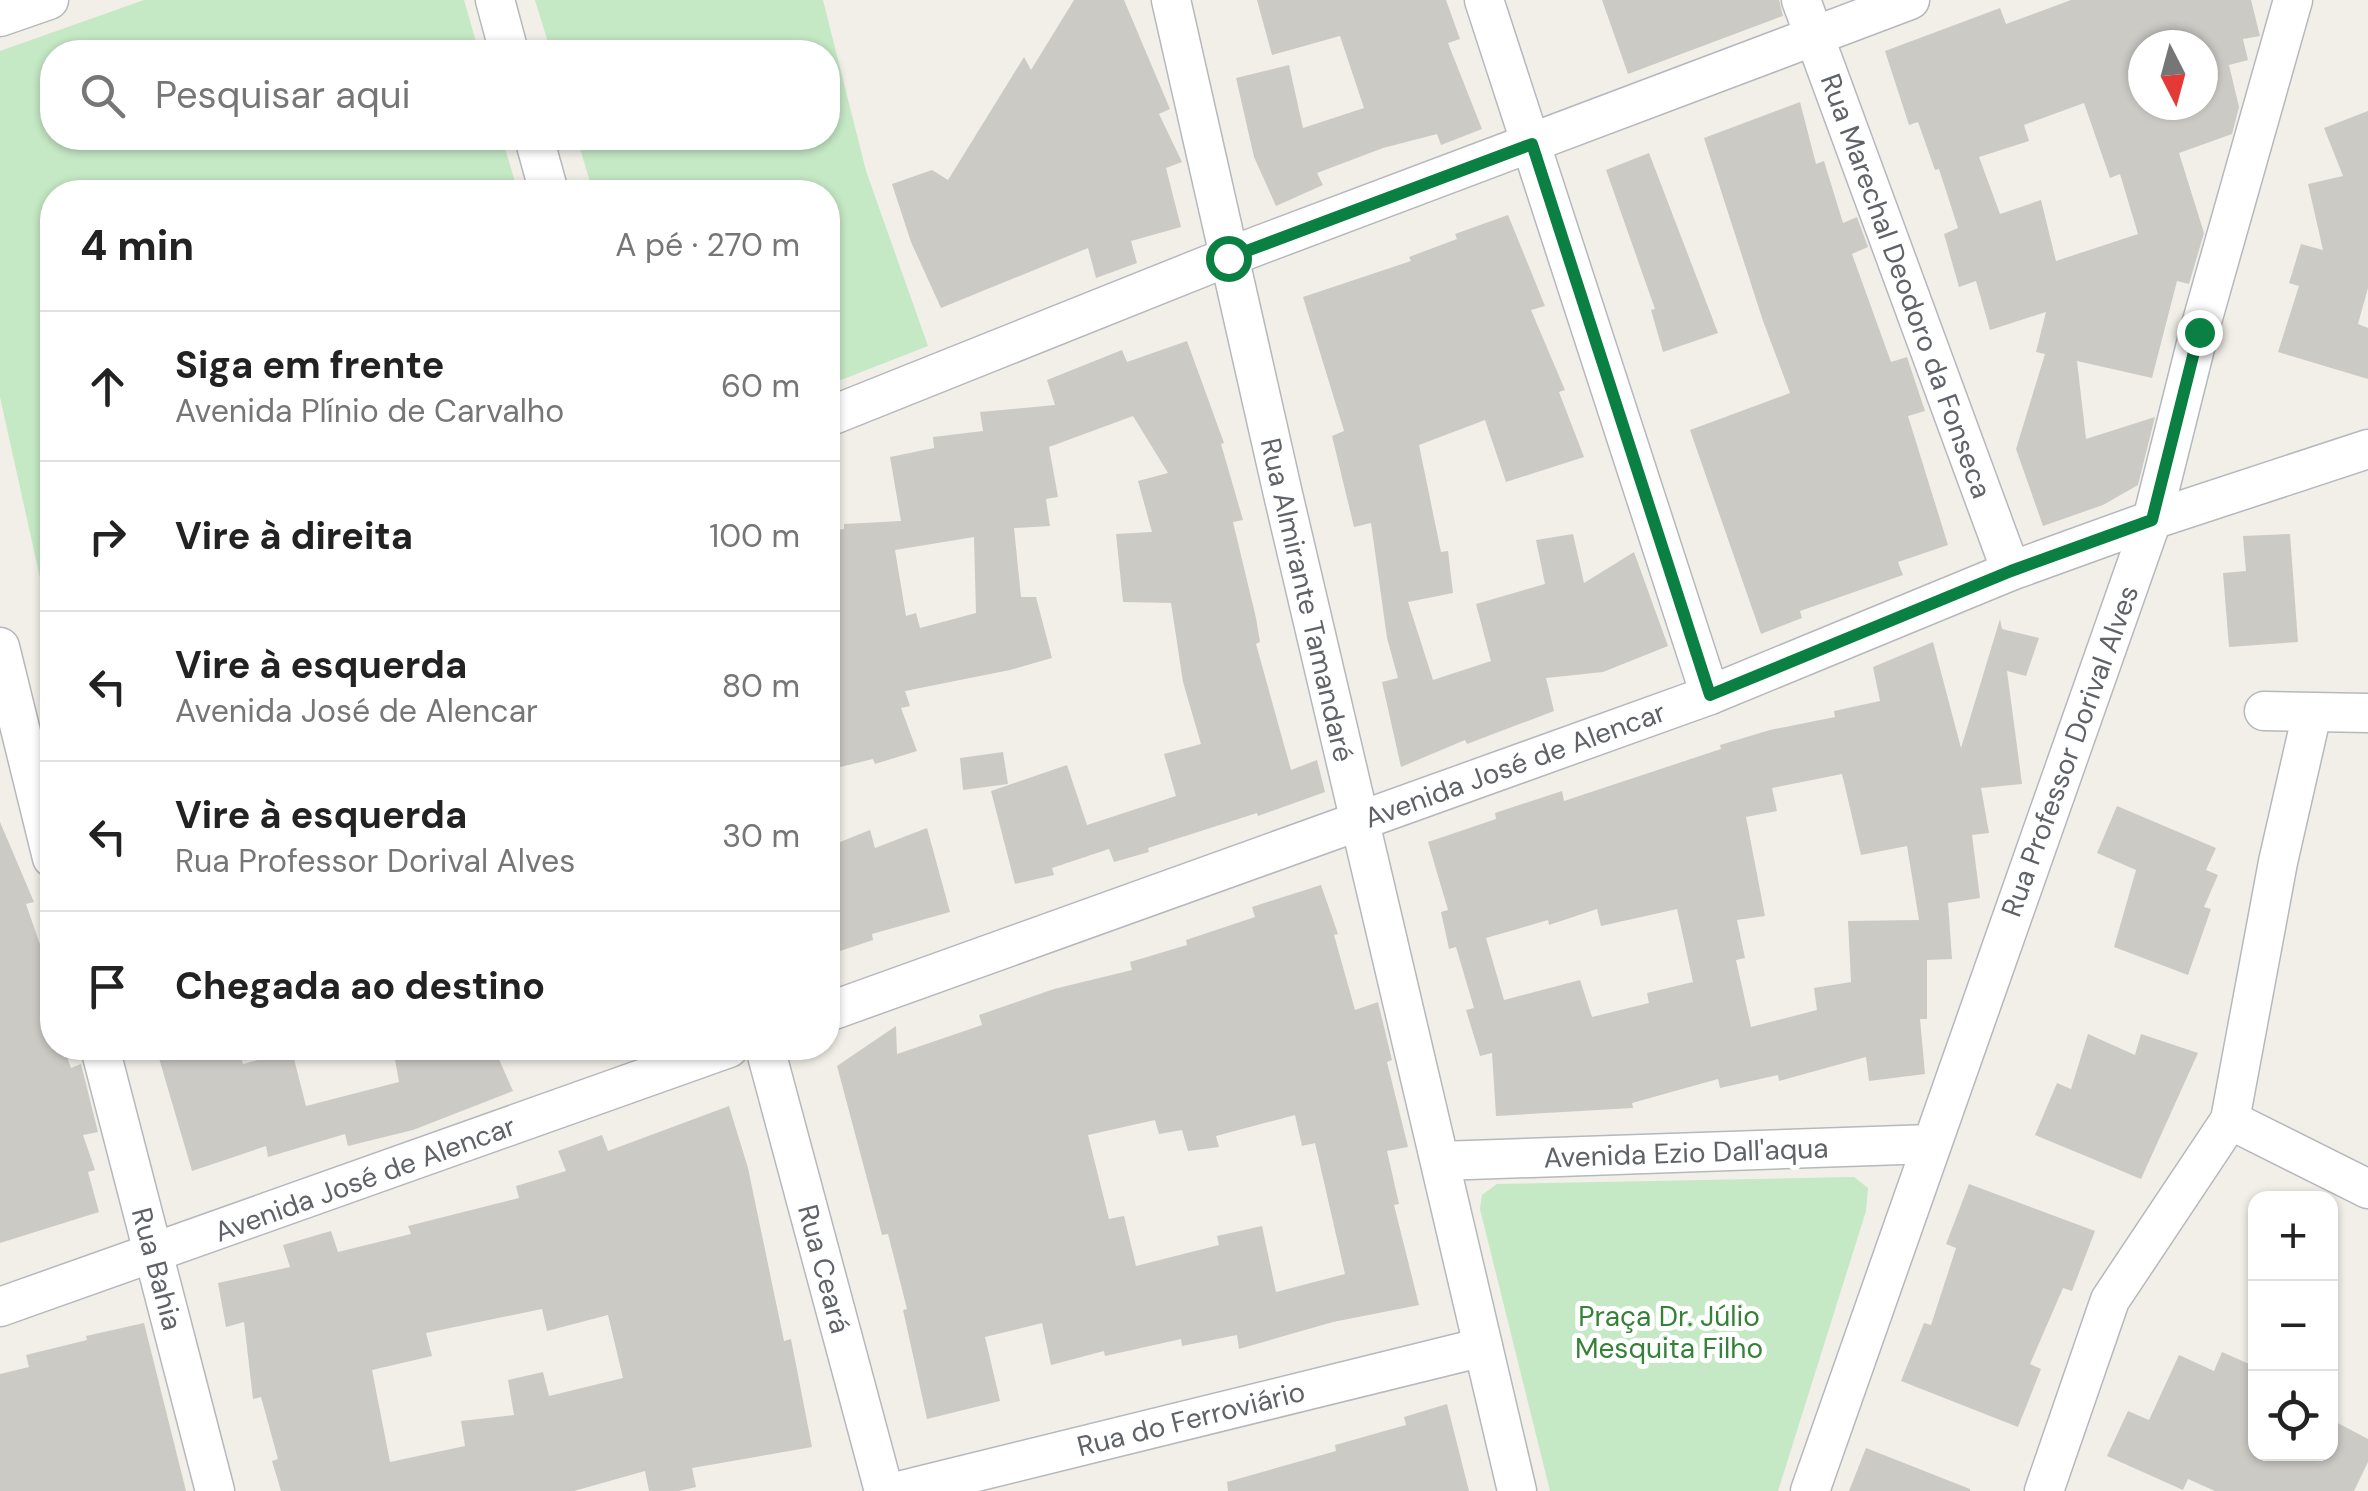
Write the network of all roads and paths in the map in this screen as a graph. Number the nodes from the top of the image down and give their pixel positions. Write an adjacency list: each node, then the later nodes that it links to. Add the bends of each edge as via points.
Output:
1 (49, 0): 8 (street)
2 (494, 0): 10 (street)
3 (1172, 0): 14 (street, Rua Almirante Tamandaré)
4 (1484, 0): 11 (street)
5 (1801, 0): 9 (street, Rua Marechal Deodoro da Fonseca)
6 (1910, 0): 9 (street)
7 (2293, 0): 17 (street, Rua Professor Dorival Alves)
8 (0, 18)
9 (1814, 38): 11 (street); 18 (street, Rua Marechal Deodoro da Fonseca)
10 (506, 40)
11 (1532, 144): 14 (street); 20 (street)
12 (537, 150): 13 (street)
13 (546, 180)
14 (1228, 258): 15 (street); 26 (street, Rua Almirante Tamandaré)
15 (840, 411)
16 (2368, 450): 17 (street, Avenida José de Alencar)
17 (2152, 520): 18 (street, Avenida José de Alencar); 32 (street, Rua Professor Dorival Alves)
18 (2011, 571): 20 (street, Avenida José de Alencar)
19 (0, 647): 24 (street)
20 (1710, 695): 26 (street, Avenida José de Alencar)
21 (2264, 711): 23 (street)
22 (2368, 712): 23 (street)
23 (2312, 714): 31 (street)
24 (24, 726): 25 (street)
25 (40, 801)
26 (1357, 822): 27 (street, Avenida José de Alencar); 33 (street, Rua Almirante Tamandaré)
27 (840, 1008)
28 (103, 1060): 35 (street, Rua Bahia)
29 (695, 1060): 35 (street, Avenida José de Alencar)
30 (768, 1060): 39 (street, Rua Ceará)
31 (2230, 1120): 34 (street); 43 (street, via 2110,1300)
32 (1931, 1144): 33 (street, Avenida Ezio Dall'aqua); 42 (street, Rua Professor Dorival Alves)
33 (1441, 1160): 37 (street, Rua Almirante Tamandaré)
34 (2368, 1189)
35 (153, 1255): 36 (street, Avenida José de Alencar); 38 (street, Rua Bahia)
36 (0, 1307)
37 (1482, 1347): 40 (street, Rua do Ferroviário); 41 (street, Rua Almirante Tamandaré)
38 (215, 1491)
39 (884, 1491)
40 (898, 1491)
41 (1517, 1491)
42 (1810, 1491)
43 (2044, 1491)

